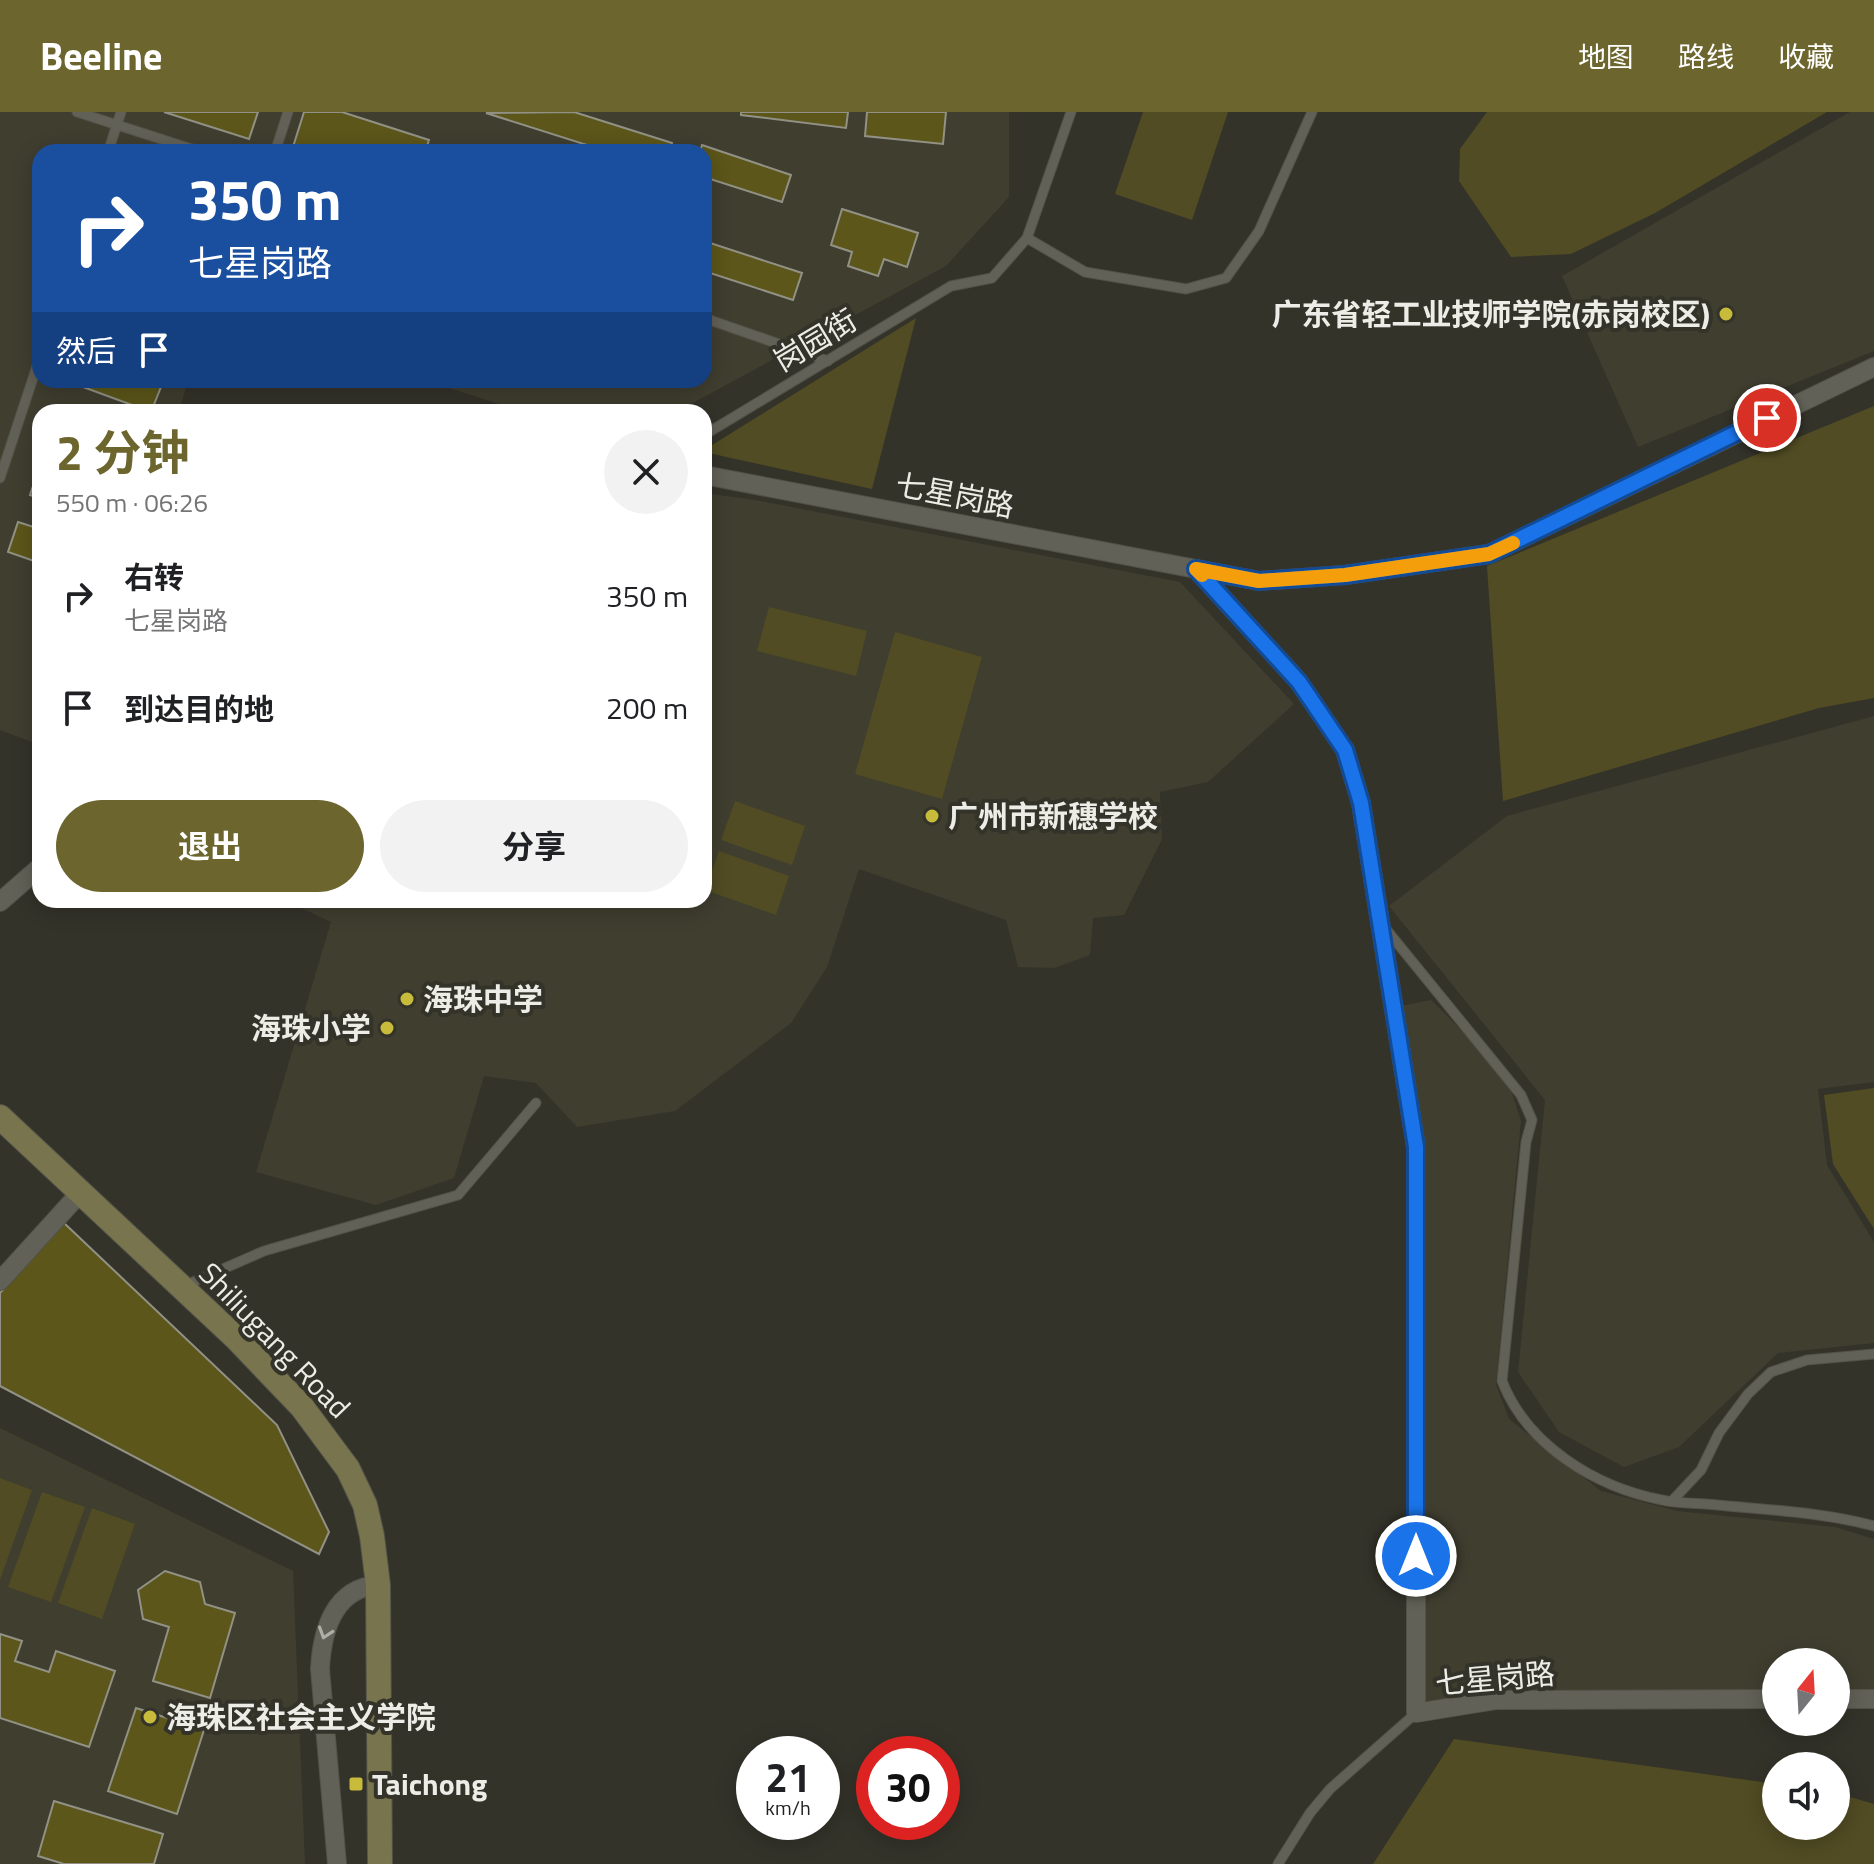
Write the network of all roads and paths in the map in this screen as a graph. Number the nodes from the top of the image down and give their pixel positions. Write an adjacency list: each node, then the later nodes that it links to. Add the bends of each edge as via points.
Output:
1 (77, 112): 6 (lane)
2 (121, 112): 6 (lane)
3 (288, 112): 9 (lane)
4 (1071, 112): 10 (lane)
5 (1312, 112): 10 (lane, via 1259,231 1226,278 1186,289 1085,272)
6 (117, 125): 7 (lane); 8 (lane)
7 (111, 144)
8 (176, 144)
9 (278, 144)
10 (1027, 238): 12 (lane, 岗园街, via 992,278 951,286)
11 (712, 321): 12 (lane)
12 (828, 361): 15 (lane, 岗园街)
13 (1874, 367): 18 (street, 七星岗路, via 1489,554 1345,575 1259,581)
14 (32, 381): 17 (lane)
15 (712, 430)
16 (712, 477): 18 (street, 七星岗路)
17 (0, 478)
18 (1196, 569): 21 (street, 七星岗路, via 1299,682 1345,750 1361,803)
19 (32, 874): 20 (street)
20 (0, 902)
21 (1380, 923): 28 (lane, via 1521,1095 1532,1120 1502,1381 1510,1401 1558,1456 1609,1483); 34 (street, 七星岗路, via 1416,1147)
22 (536, 1103): 26 (lane, via 458,1195 264,1251)
23 (0, 1117): 24 (main road, Shiliugang Road)
24 (80, 1193): 25 (street); 26 (main road, Shiliugang Road)
25 (0, 1281)
26 (181, 1287): 30 (main road, Shiliugang Road, via 302,1407 348,1469 365,1505)
27 (1874, 1354): 28 (lane, via 1807,1360 1771,1372 1748,1394 1719,1433 1701,1470)
28 (1672, 1501): 29 (lane, via 1832,1515)
29 (1874, 1526)
30 (378, 1585): 35 (street, one-way to 35, via 347,1595 325,1629 321,1646); 36 (main road, Shiliugang Road)
31 (1762, 1699): 34 (street, 七星岗路, via 1496,1700)
32 (1850, 1699): 33 (street)
33 (1874, 1699)
34 (1416, 1713): 37 (lane, via 1330,1789)
35 (337, 1864)
36 (380, 1864)
37 (1278, 1864)

